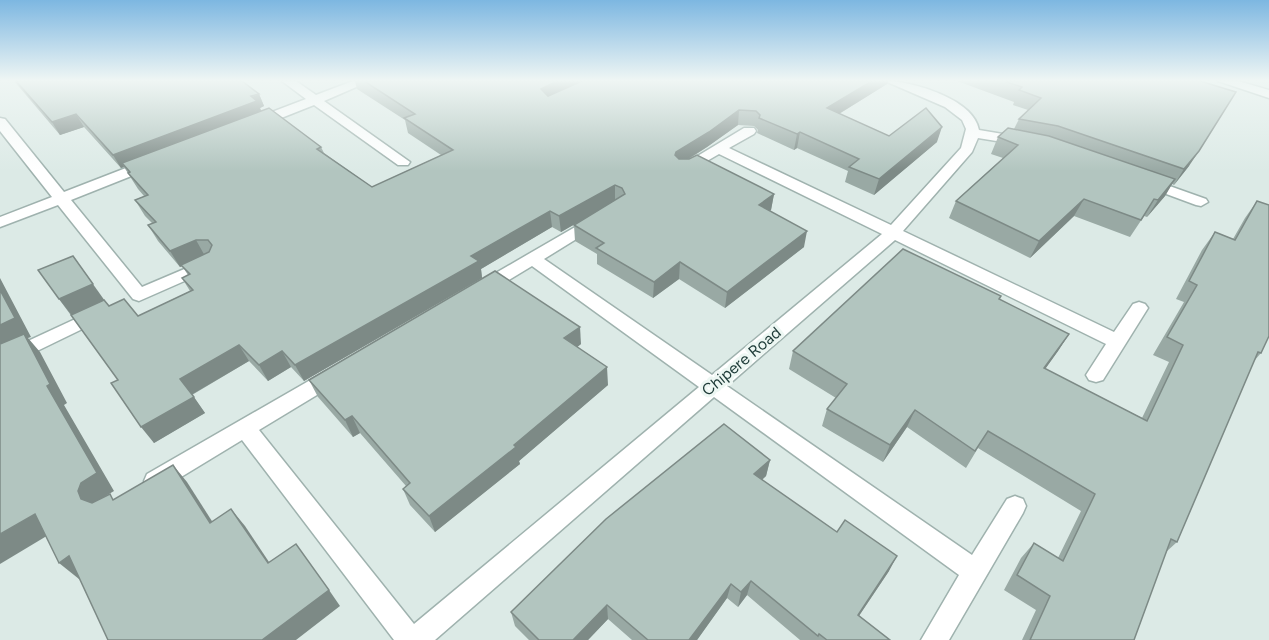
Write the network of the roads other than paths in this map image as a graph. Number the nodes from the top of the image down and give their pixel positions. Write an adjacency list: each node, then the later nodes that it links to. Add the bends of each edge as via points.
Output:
1 (285, 111): 5 (street)
2 (332, 111): 11 (street)
3 (960, 111): 7 (street, via 972,123)
4 (0, 122): 14 (street)
5 (238, 129)
6 (749, 131): 9 (street)
7 (973, 133): 8 (street); 18 (street, Chipere Road, via 967,149)
8 (1035, 144)
9 (720, 149): 12 (street); 18 (street)
10 (161, 159): 14 (street)
11 (403, 162)
12 (683, 169)
13 (1131, 176): 15 (street)
14 (62, 198): 17 (street); 21 (street)
15 (1201, 202)
16 (607, 214): 19 (street)
17 (0, 222)
18 (892, 234): 24 (street); 28 (street, Chipere Road)
19 (533, 258): 22 (street); 28 (street)
20 (211, 262): 21 (street)
21 (139, 296): 25 (street)
22 (461, 301)
23 (1139, 308): 24 (street)
24 (1117, 341): 27 (street)
25 (0, 362)
26 (348, 368): 29 (street)
27 (1096, 375)
28 (713, 385): 32 (street); 34 (street, Chipere Road)
29 (245, 428): 30 (street); 33 (street)
30 (138, 491)
31 (1015, 506): 32 (street)
32 (974, 571): 35 (street)
33 (410, 640)
34 (415, 640)
35 (934, 640)

